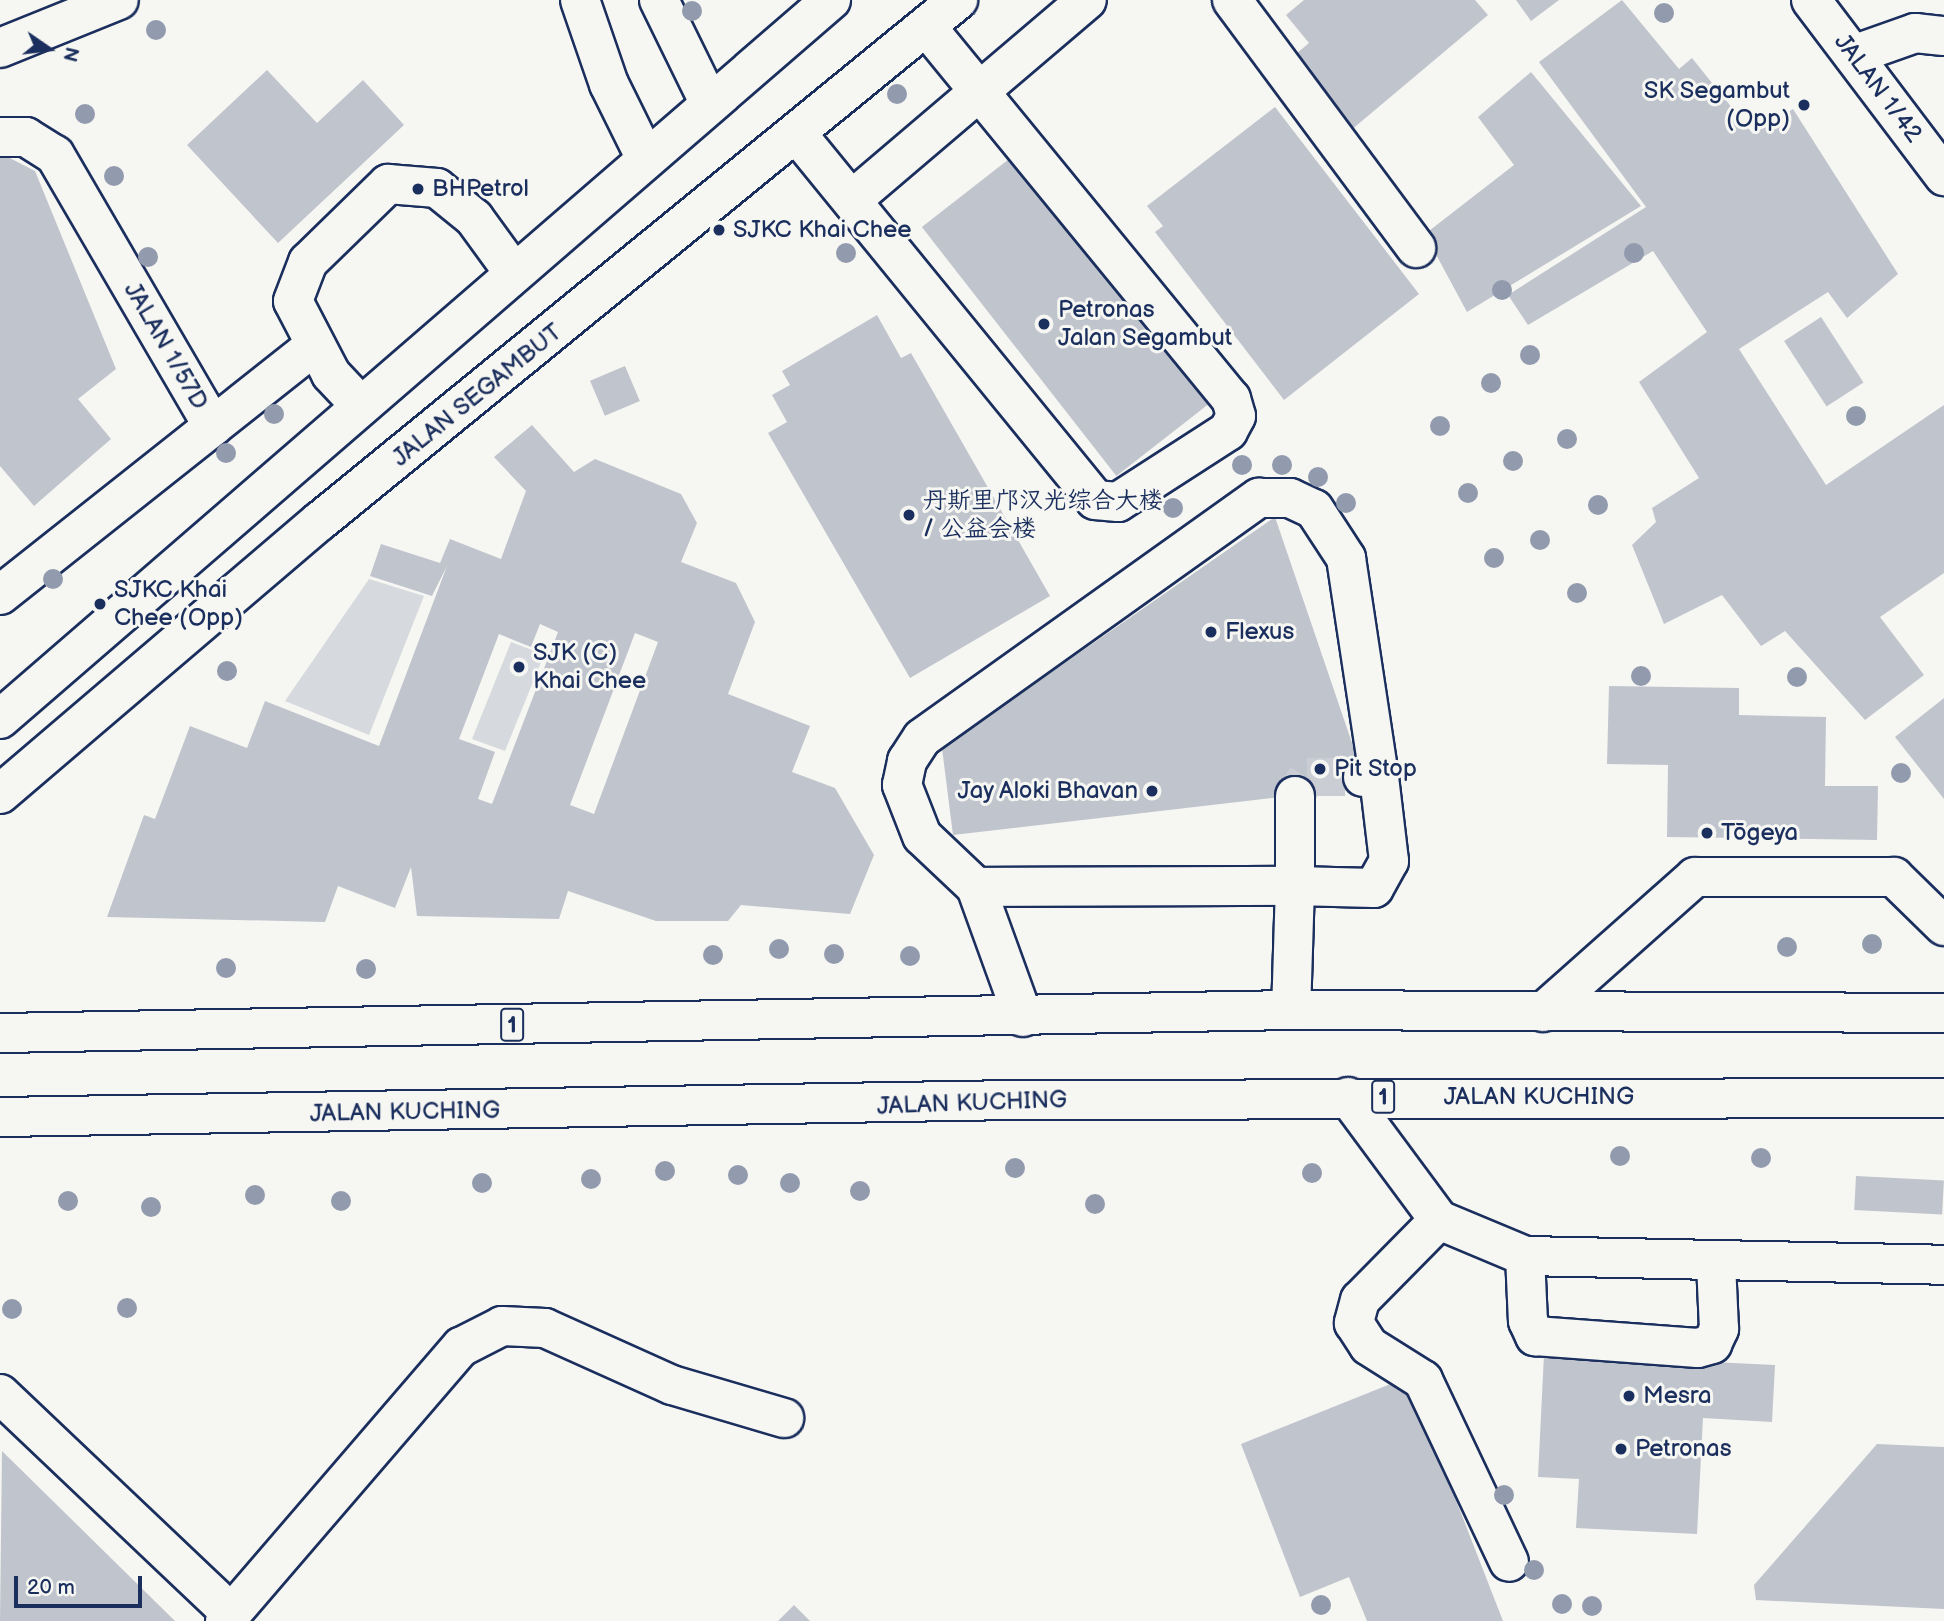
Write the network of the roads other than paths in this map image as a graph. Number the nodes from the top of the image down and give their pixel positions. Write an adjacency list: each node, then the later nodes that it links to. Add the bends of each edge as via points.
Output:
1 (119, 0): 11 (main road)
2 (580, 0): 17 (main road, via 609,84)
3 (659, 0): 14 (main road)
4 (831, 0): 14 (main road)
5 (958, 0): 9 (main road, JALAN SEGAMBUT)
6 (1087, 0): 13 (main road)
7 (1232, 0): 20 (main road)
8 (1811, 0): 12 (main road, JALAN 1/42)
9 (926, 27): 13 (main road); 15 (main road, JALAN SEGAMBUT)
10 (1944, 36): 12 (main road, via 1915,33)
11 (0, 48)
12 (1853, 55): 18 (main road, JALAN 1/42)
13 (978, 93): 19 (main road); 19 (main road, via 1231,399 1236,416 1228,431 1118,502 1095,500)
14 (710, 104): 17 (main road)
15 (797, 134): 19 (main road); 27 (main road, JALAN SEGAMBUT, via 320,521)
16 (0, 138): 24 (main road, JALAN 1/57D, via 26,137 55,155)
17 (646, 159): 21 (main road)
18 (1944, 176)
19 (853, 199)
20 (1416, 248)
21 (514, 273): 22 (main road, via 474,218 437,188 388,184 308,262 293,301); 23 (main road)
22 (314, 346): 23 (main road); 24 (main road)
23 (361, 406): 26 (main road)
24 (213, 426): 25 (main road, JALAN 1/57D)
25 (0, 595)
26 (0, 719)
27 (0, 794)
28 (1295, 796): 29 (main road)
29 (1295, 886): 30 (main road); 30 (main road, via 1374,888 1384,878 1389,861 1371,777 1346,558 1314,509 1290,498 1259,498 922,738 906,761 902,785 922,836); 32 (main road)
30 (976, 887): 35 (main road)
31 (1944, 926): 33 (main road, via 1894,877 1695,877)
32 (1291, 1010): 33 (main road, 1); 35 (main road, 1)
33 (1543, 1012): 34 (main road, 1)
34 (1944, 1013)
35 (1023, 1017): 36 (main road, 1)
36 (1, 1033)
37 (1348, 1097): 38 (main road, JALAN KUCHING / 1); 39 (main road, JALAN KUCHING / 1); 40 (main road)
38 (1944, 1098)
39 (0, 1117)
40 (1439, 1220): 41 (main road); 46 (main road, via 1360,1300 1354,1323 1369,1346 1423,1380)
41 (1525, 1256): 42 (main road); 42 (main road, via 1528,1321 1535,1336 1698,1348 1712,1344 1719,1329)
42 (1716, 1263): 43 (main road)
43 (1944, 1265)
44 (0, 1394): 47 (main road)
45 (783, 1418): 47 (main road, via 672,1385 545,1328 502,1326 461,1347)
46 (1509, 1562)
47 (229, 1617)

